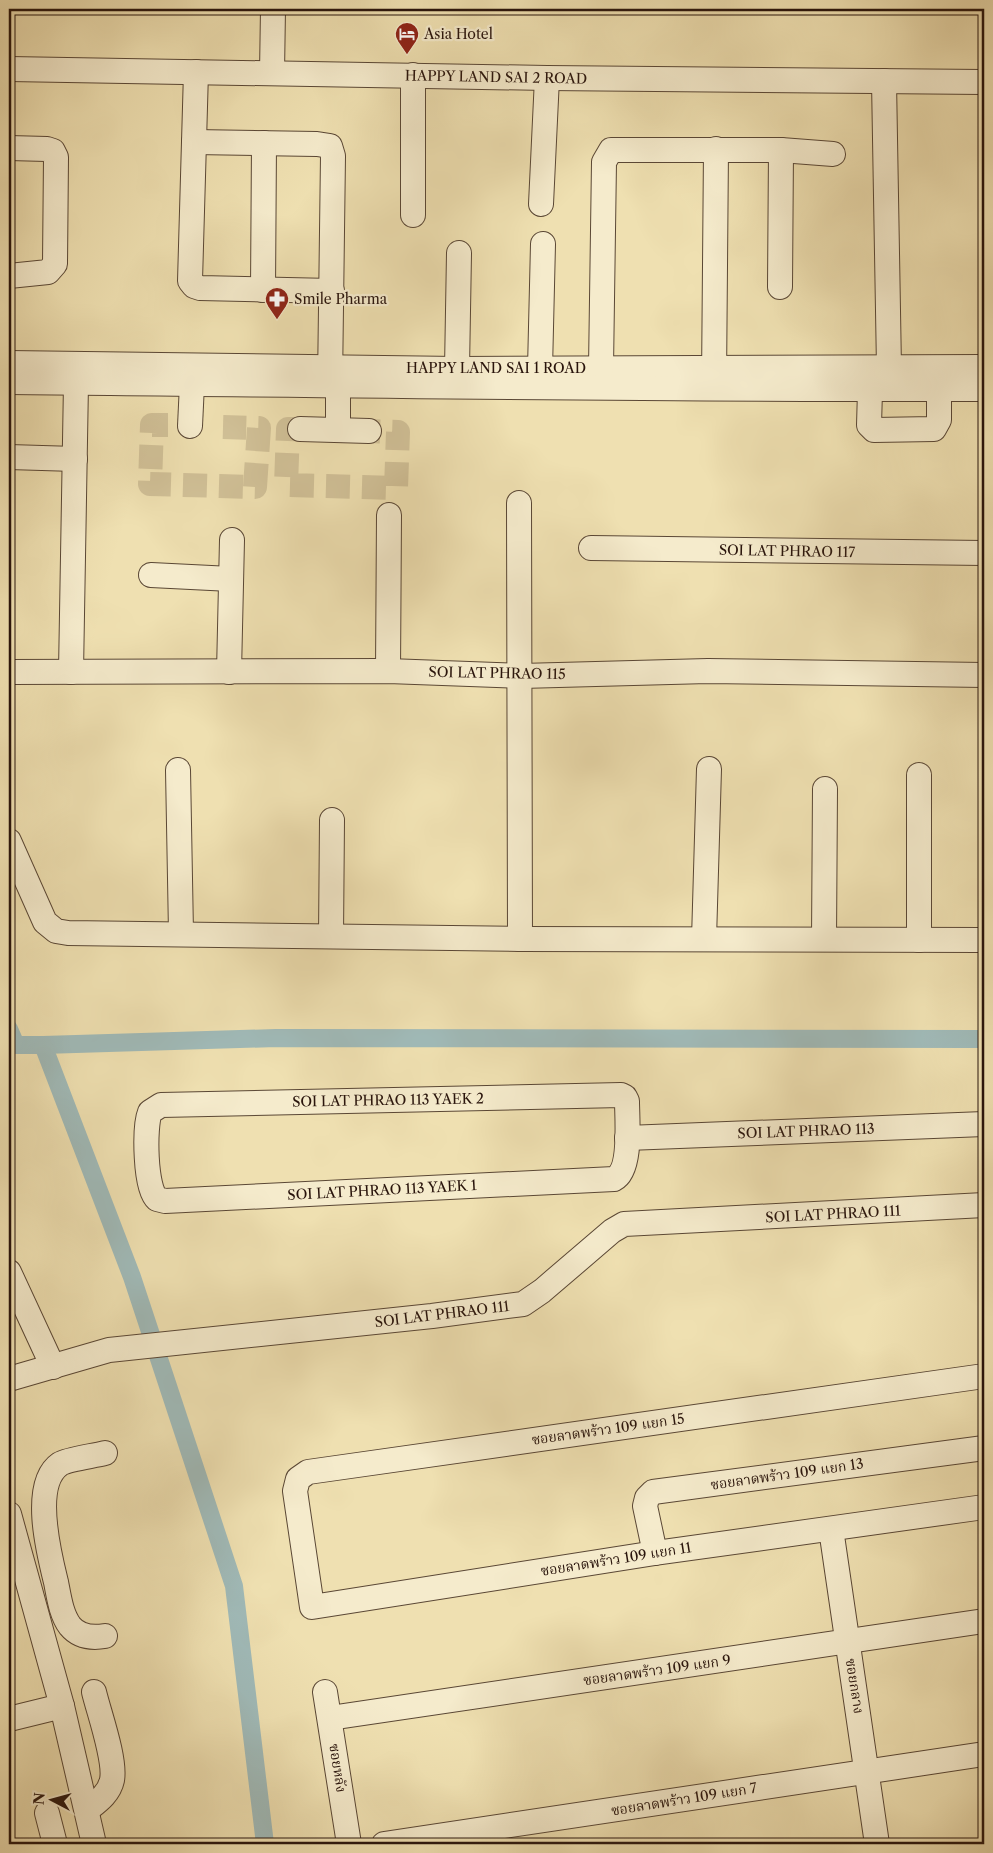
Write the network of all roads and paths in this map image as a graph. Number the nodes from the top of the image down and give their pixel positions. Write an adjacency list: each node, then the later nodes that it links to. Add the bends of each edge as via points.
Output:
1 (273, 9): 4 (street)
2 (9, 69): 3 (street, HAPPY LAND SAI 2 ROAD)
3 (196, 72): 4 (street, HAPPY LAND SAI 2 ROAD); 9 (street)
4 (272, 73): 5 (street, HAPPY LAND SAI 2 ROAD)
5 (413, 75): 6 (street, HAPPY LAND SAI 2 ROAD); 16 (street)
6 (547, 78): 7 (street, HAPPY LAND SAI 2 ROAD); 15 (street)
7 (884, 81): 8 (street, HAPPY LAND SAI 2 ROAD); 26 (street)
8 (984, 82)
9 (194, 142): 10 (street); 21 (street, via 190,281 200,288)
10 (264, 143): 21 (street); 22 (street, via 330,146 333,156)
11 (9, 148): 19 (street, via 53,151 56,167 55,264 48,272)
12 (716, 149): 13 (street); 25 (street, via 611,150 606,156); 30 (street)
13 (781, 150): 14 (street); 20 (street)
14 (833, 154)
15 (541, 204)
16 (413, 216)
17 (543, 244): 28 (street)
18 (459, 253): 27 (street)
19 (9, 276)
20 (780, 287)
21 (263, 290): 22 (street)
22 (332, 291): 31 (street)
23 (9, 363): 29 (street, HAPPY LAND SAI 1 ROAD)
24 (984, 367): 26 (street, HAPPY LAND SAI 1 ROAD)
25 (601, 368): 28 (street, HAPPY LAND SAI 1 ROAD); 30 (street, HAPPY LAND SAI 1 ROAD)
26 (889, 368): 30 (street, HAPPY LAND SAI 1 ROAD)
27 (457, 369): 28 (street, HAPPY LAND SAI 1 ROAD); 31 (street, HAPPY LAND SAI 1 ROAD)
28 (540, 369)
29 (252, 376): 31 (street, HAPPY LAND SAI 1 ROAD); 34 (street, HAPPY LAND SAI 1 ROAD)
30 (714, 378): 31 (street, HAPPY LAND SAI 1 ROAD); 37 (street, HAPPY LAND SAI 1 ROAD)
31 (333, 380): 40 (street)
32 (9, 382): 33 (street, HAPPY LAND SAI 1 ROAD)
33 (76, 383): 34 (street, HAPPY LAND SAI 1 ROAD); 43 (street)
34 (192, 384): 38 (street)
35 (939, 389): 36 (street, HAPPY LAND SAI 1 ROAD); 37 (street, HAPPY LAND SAI 1 ROAD); 37 (street, via 939,420 934,429 874,430 869,425)
36 (984, 389)
37 (870, 391)
38 (190, 426)
39 (300, 429): 40 (street)
40 (338, 430): 41 (street)
41 (369, 431)
42 (9, 457): 43 (street)
43 (75, 459): 53 (street)
44 (519, 503): 56 (street)
45 (389, 516): 51 (street)
46 (232, 540): 50 (street)
47 (591, 548): 48 (street, SOI LAT PHRAO 117)
48 (984, 553)
49 (151, 576): 50 (street)
50 (231, 579): 54 (street)
51 (388, 671): 54 (street, SOI LAT PHRAO 115); 56 (street, SOI LAT PHRAO 115)
52 (9, 672): 53 (street, SOI LAT PHRAO 115)
53 (71, 672): 54 (street, SOI LAT PHRAO 115)
54 (229, 672)
55 (984, 674): 56 (street, SOI LAT PHRAO 115, via 708,671)
56 (520, 676): 66 (street)
57 (709, 768): 65 (street)
58 (178, 770): 63 (street)
59 (919, 775): 68 (street)
60 (825, 789): 67 (street)
61 (332, 820): 64 (street)
62 (9, 841): 63 (street, via 45,922 56,931)
63 (181, 933): 64 (street)
64 (331, 936): 66 (street)
65 (704, 939): 66 (street); 67 (street)
66 (520, 940)
67 (824, 940): 68 (street)
68 (920, 940): 69 (street)
69 (984, 940)
70 (984, 1124): 71 (street, SOI LAT PHRAO 113)
71 (627, 1138): 72 (street, SOI LAT PHRAO 113 YAEK 1, via 624,1169 614,1179 165,1201 157,1199 150,1188); 72 (street, SOI LAT PHRAO 113 YAEK 2, via 627,1101 620,1094 161,1105 150,1112 148,1118)
72 (148, 1151)
73 (984, 1204): 75 (street, SOI LAT PHRAO 111, via 624,1224 523,1304 109,1350)
74 (9, 1272): 75 (street)
75 (53, 1367): 77 (street, SOI LAT PHRAO 111)
76 (984, 1376): 83 (street, ซอยลาดพร้าว 109 แยก 15, via 308,1472 298,1479 295,1491)
77 (9, 1378)
78 (984, 1448): 86 (street, ซอยลาดพร้าว 109 แยก 13, via 653,1492 645,1506)
79 (105, 1453): 84 (street, via 60,1464 50,1476 46,1490)
80 (984, 1507): 82 (street, ซอยลาดพร้าว 109 แยก 11)
81 (9, 1514): 85 (street)
82 (831, 1528): 86 (street, ซอยลาดพร้าว 109 แยก 11); 89 (street, ซอยกลาง)
83 (303, 1543): 86 (street, ซอยลาดพร้าว 109 แยก 11, via 312,1606)
84 (47, 1545): 85 (street); 88 (street, via 63,1612 70,1626 78,1633 93,1638)
85 (13, 1552): 92 (street)
86 (655, 1553)
87 (984, 1621): 89 (street, ซอยลาดพร้าว 109 แยก 9)
88 (105, 1636)
89 (848, 1641): 93 (street, ซอยลาดพร้าว 109 แยก 9); 96 (street, ซอยกลาง)
90 (94, 1692): 97 (street, via 113,1766 112,1781 105,1795)
91 (325, 1692): 93 (street, ซอยหลัง)
92 (62, 1706): 94 (street); 97 (street)
93 (330, 1718): 101 (street, ซอยหลัง)
94 (9, 1719)
95 (984, 1754): 96 (street, ซอยลาดพร้าว 109 แยก 7)
96 (868, 1771): 102 (street, ซอยลาดพร้าว 109 แยก 7); 103 (street, ซอยกลาง)
97 (87, 1810): 100 (street)
98 (47, 1813): 99 (street)
99 (55, 1844)
100 (94, 1844)
101 (349, 1844)
102 (384, 1844)
103 (877, 1844)

